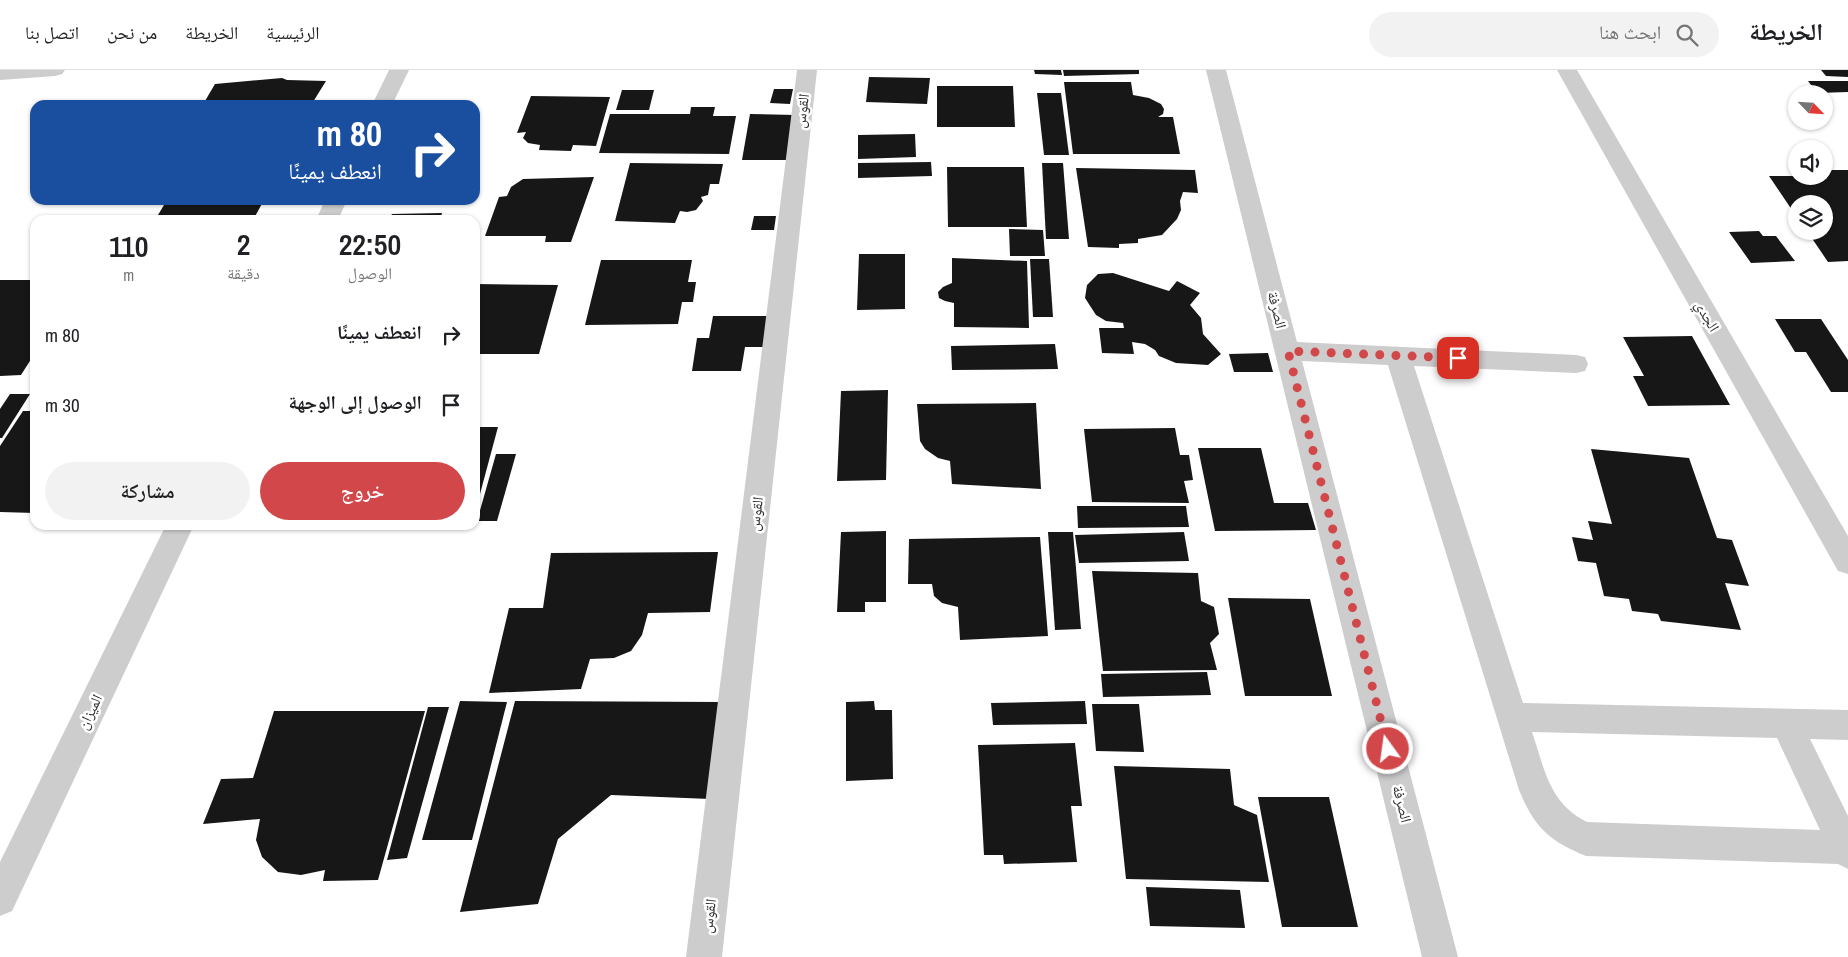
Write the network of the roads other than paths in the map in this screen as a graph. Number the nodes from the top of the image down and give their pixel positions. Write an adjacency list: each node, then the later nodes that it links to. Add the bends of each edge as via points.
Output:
1 (54, 70): 6 (street)
2 (399, 70): 8 (street)
3 (807, 70): 19 (street, القوس)
4 (1216, 70): 9 (street, الصرفة)
5 (1567, 70): 13 (street, الجدي)
6 (12, 72): 7 (street)
7 (0, 86)
8 (384, 100)
9 (1288, 351): 10 (street); 20 (street, الصرفة)
10 (1398, 356): 11 (street); 14 (street)
11 (1576, 364)
12 (178, 530): 18 (street, الميزان)
13 (1848, 562)
14 (1511, 717): 15 (street); 17 (street, via 1540,802 1558,826 1572,834 1586,839)
15 (1786, 724): 16 (street); 17 (street)
16 (1848, 726)
17 (1847, 850)
18 (0, 900)
19 (704, 957)
20 (1440, 957)

